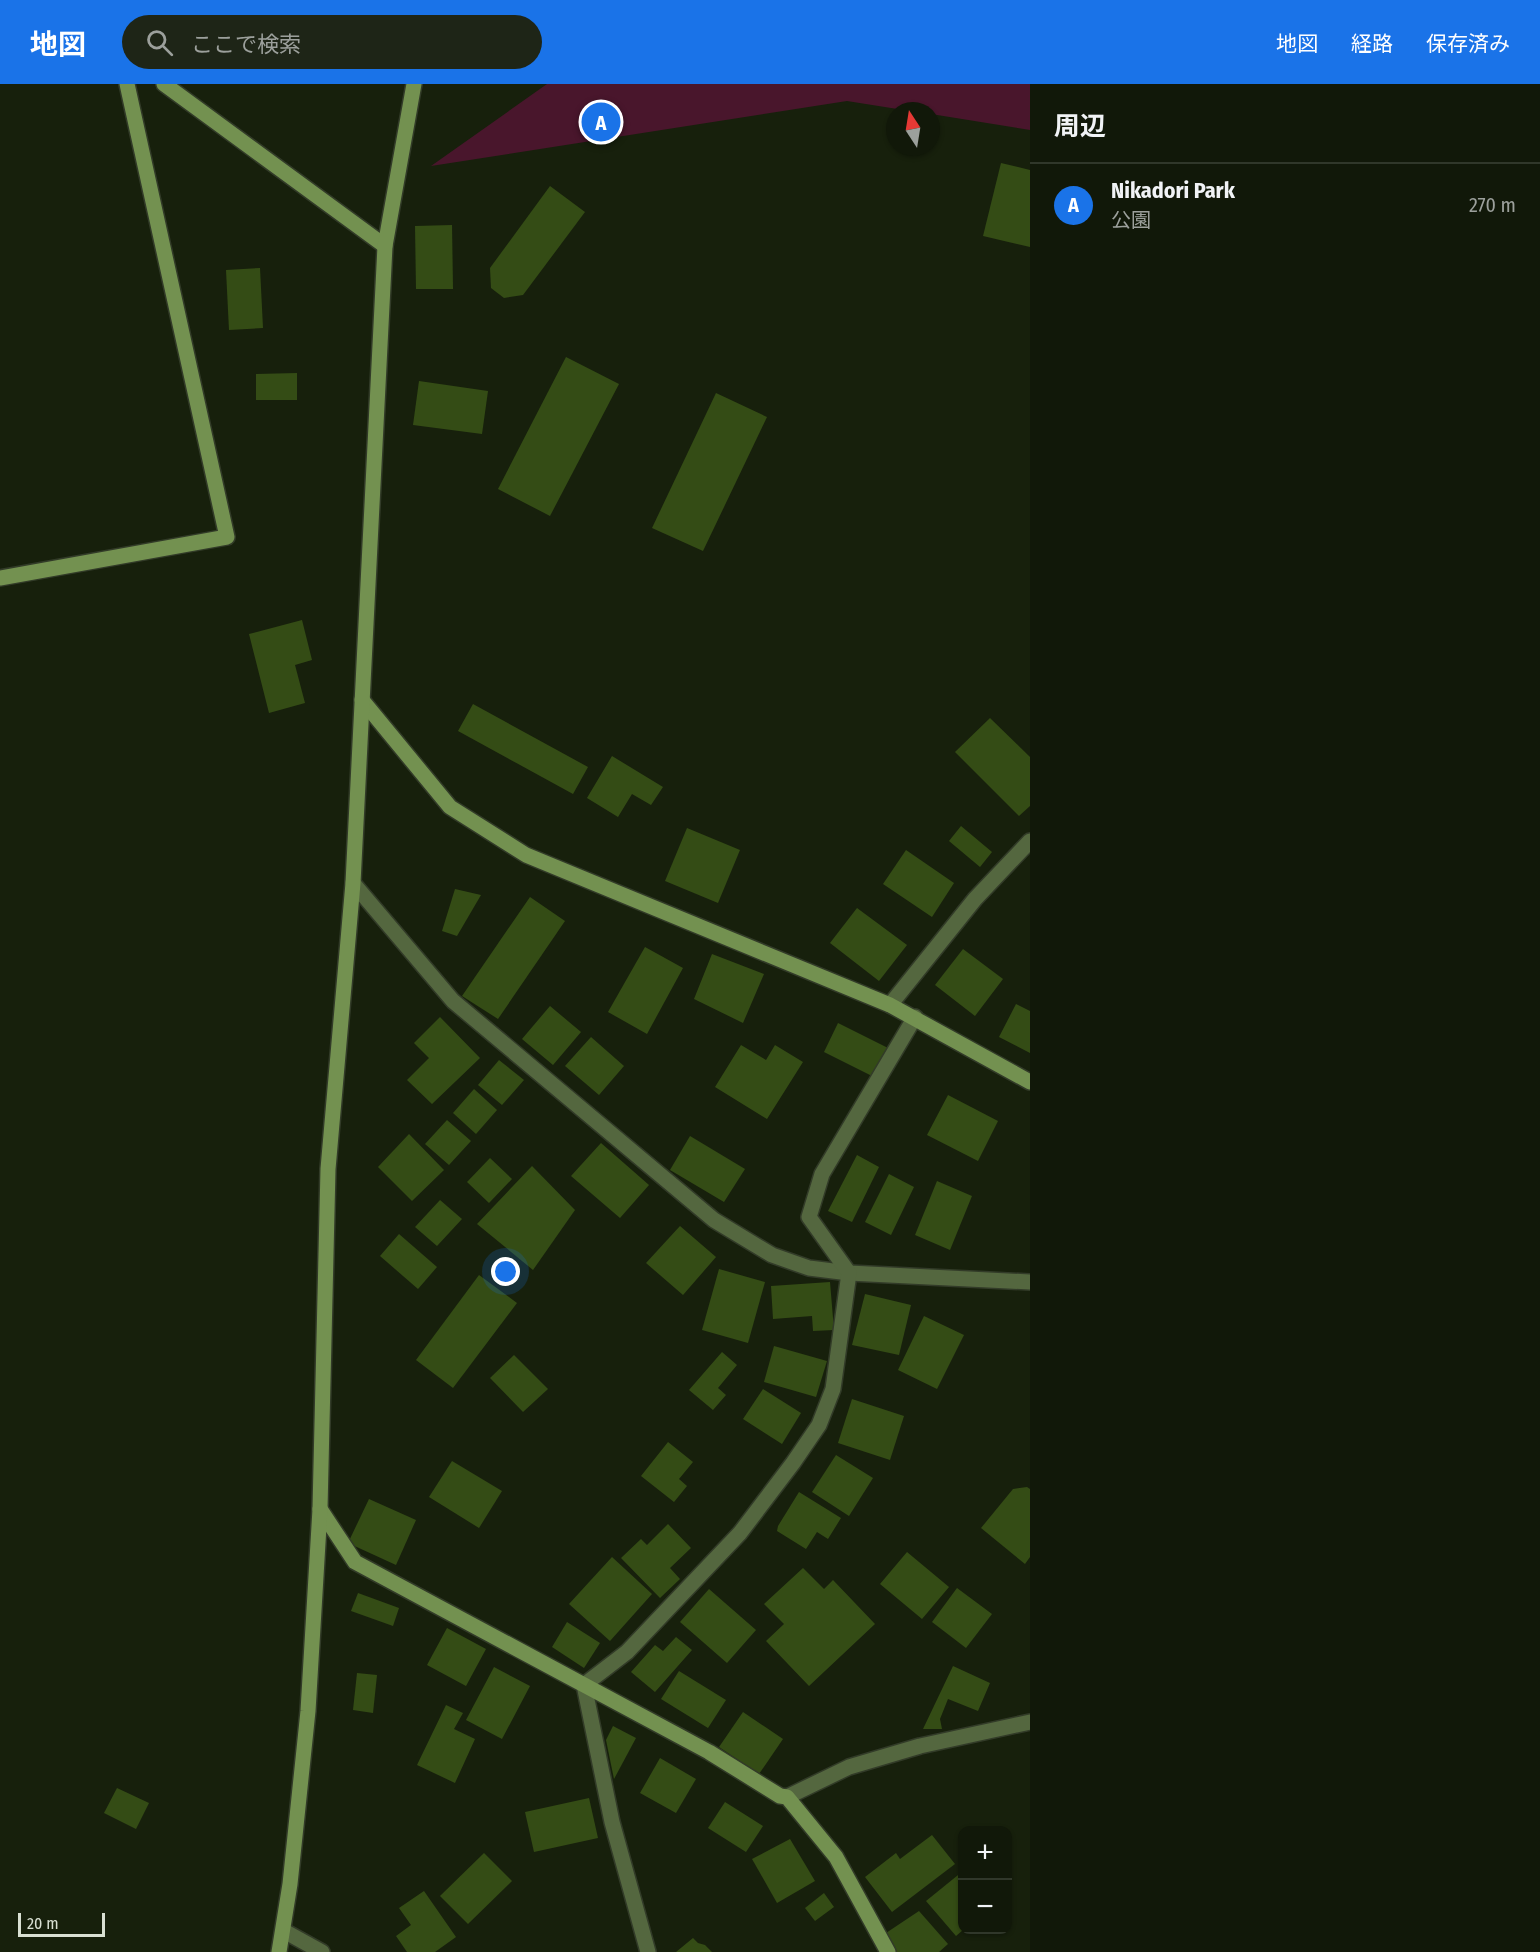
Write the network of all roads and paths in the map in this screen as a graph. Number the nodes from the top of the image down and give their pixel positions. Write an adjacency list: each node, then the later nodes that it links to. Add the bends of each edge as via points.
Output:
1 (127, 84): 5 (street, via 227,537)
2 (165, 84): 4 (street)
3 (414, 84): 4 (street)
4 (385, 246): 6 (street)
5 (0, 578)
6 (362, 700): 8 (street); 9 (street, via 450,807 526,855)
7 (1030, 841): 9 (street, via 975,899)
8 (353, 883): 12 (street, via 453,1001 714,1220 772,1256 809,1268); 14 (street, via 328,1169)
9 (890, 1005): 10 (street)
10 (915, 1017): 11 (street); 12 (street, via 822,1174 809,1217)
11 (1030, 1082)
12 (849, 1273): 13 (street); 15 (street, via 833,1389 819,1425 740,1533 627,1652)
13 (1030, 1282)
14 (320, 1509): 15 (street, via 355,1562); 18 (street, via 308,1711)
15 (584, 1685): 17 (street); 21 (street, via 612,1822)
16 (1030, 1722): 17 (street, via 920,1746 849,1767)
17 (787, 1797): 22 (street, via 836,1857)
18 (284, 1931): 19 (street); 20 (street)
19 (279, 1952)
20 (322, 1952)
21 (648, 1952)
22 (888, 1952)

